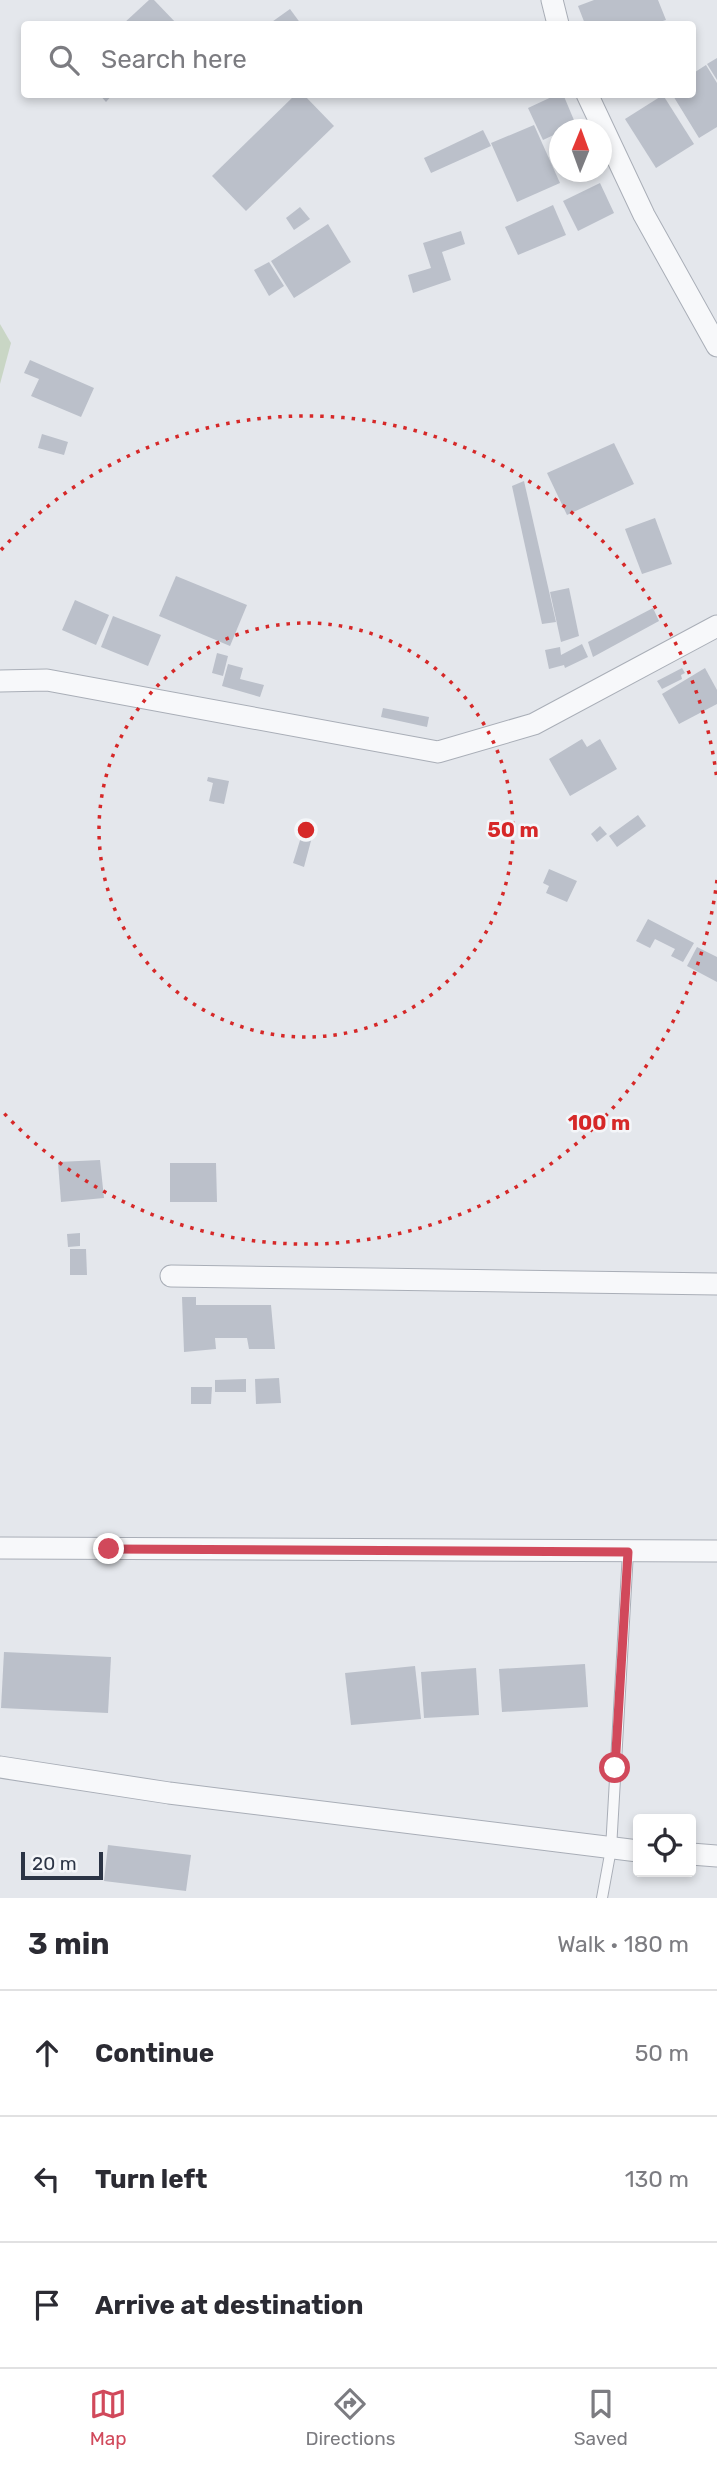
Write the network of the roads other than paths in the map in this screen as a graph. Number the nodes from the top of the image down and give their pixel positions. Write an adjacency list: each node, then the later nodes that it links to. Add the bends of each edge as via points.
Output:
1 (552, 0): 2 (street)
2 (557, 21)
3 (589, 98): 4 (street, via 644,215)
4 (717, 346)
5 (717, 626): 6 (street, via 534,724 438,752 47,680)
6 (0, 681)
7 (170, 1276): 8 (street)
8 (717, 1283)
9 (0, 1548): 11 (street)
10 (717, 1551): 11 (street)
11 (628, 1552): 13 (lane)
12 (0, 1767): 13 (street)
13 (611, 1849): 14 (street); 17 (lane)
14 (633, 1851)
15 (696, 1854): 16 (street)
16 (717, 1856)
17 (602, 1898)

